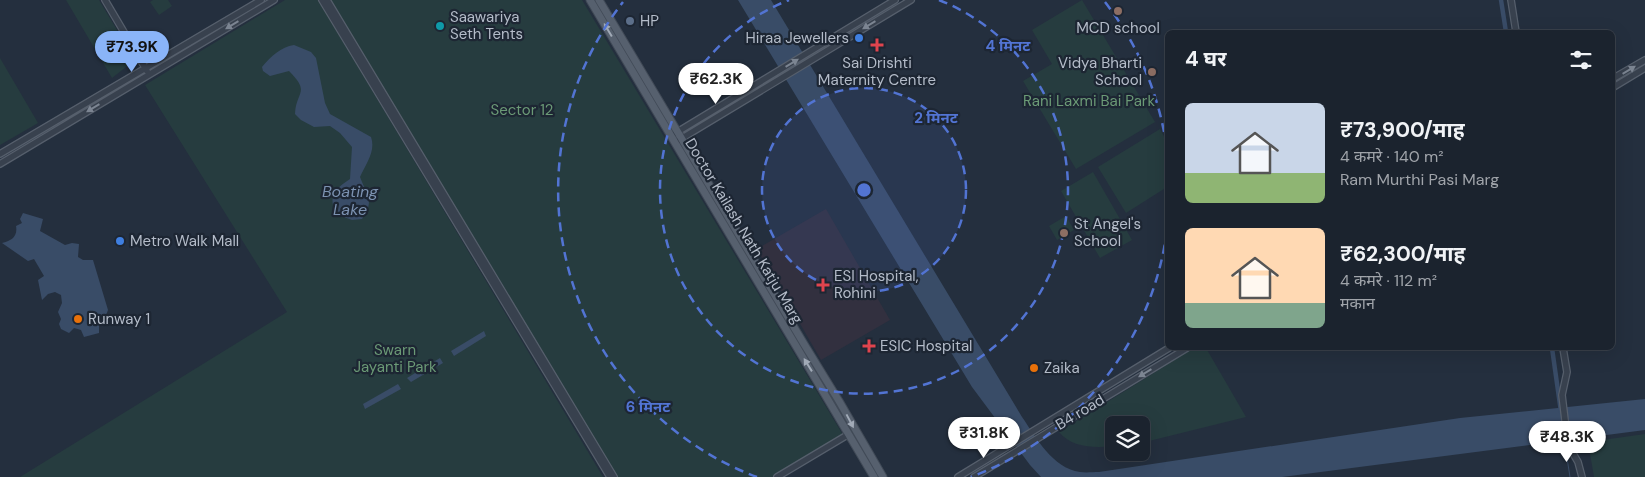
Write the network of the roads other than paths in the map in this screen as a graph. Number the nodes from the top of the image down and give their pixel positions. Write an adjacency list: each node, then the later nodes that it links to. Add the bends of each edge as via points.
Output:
1 (105, 0): 14 (street)
2 (261, 0): 14 (street)
3 (274, 0): 14 (street, one-way to 14)
4 (322, 0): 27 (street)
5 (327, 0): 28 (street)
6 (590, 0): 19 (main road, Doctor Kailash Nath Katju Marg, one-way to 6)
7 (598, 0): 19 (main road, Doctor Kailash Nath Katju Marg)
8 (895, 0): 17 (street, one-way to 8)
9 (911, 0): 18 (street, one-way to 18)
10 (1511, 0): 11 (street)
11 (1516, 30)
12 (1645, 60): 15 (street, one-way to 12)
13 (1645, 68): 16 (street)
14 (148, 72): 20 (street); 21 (street, one-way to 21)
15 (1615, 77)
16 (1615, 86)
17 (743, 92): 18 (street); 19 (street)
18 (747, 99): 19 (street)
19 (676, 137): 25 (main road, Doctor Kailash Nath Katju Marg)
20 (0, 154)
21 (0, 164)
22 (1166, 350): 33 (street, B4 road)
23 (1184, 350): 34 (street, B4 road, one-way to 34)
24 (1563, 350): 35 (street, via 1566,379 1563,400 1568,445)
25 (828, 390): 26 (main road, Doctor Kailash Nath Katju Marg); 32 (main road, Doctor Kailash Nath Katju Marg, one-way to 32)
26 (850, 436): 29 (street); 30 (street); 31 (main road, Doctor Kailash Nath Katju Marg)
27 (610, 477)
28 (614, 477)
29 (777, 477)
30 (783, 477)
31 (874, 477)
32 (883, 477)
33 (958, 477)
34 (974, 477)
35 (1582, 477)

